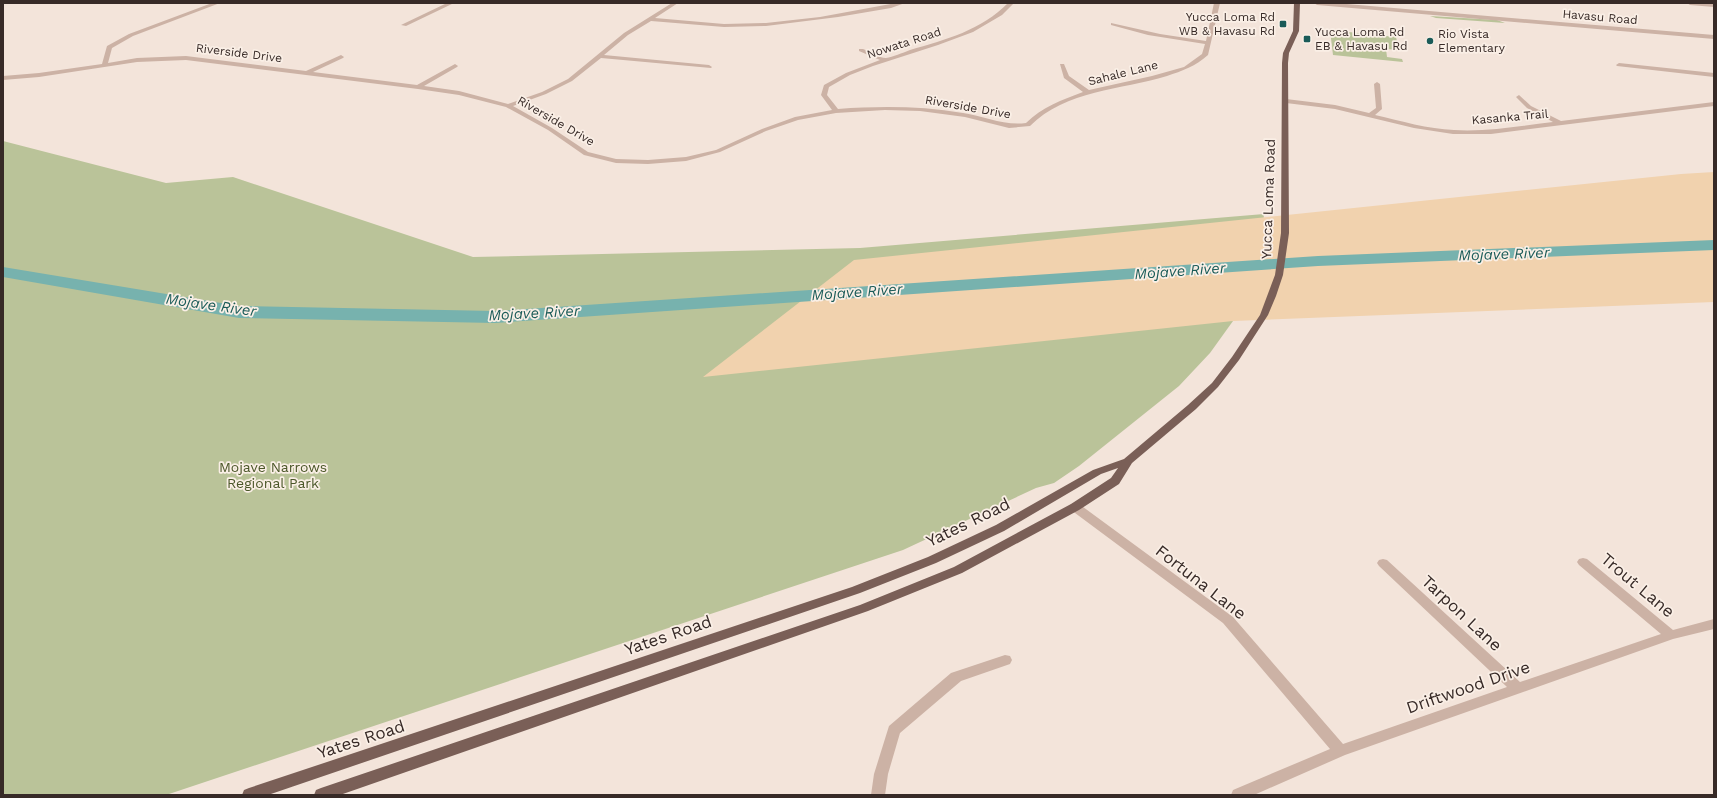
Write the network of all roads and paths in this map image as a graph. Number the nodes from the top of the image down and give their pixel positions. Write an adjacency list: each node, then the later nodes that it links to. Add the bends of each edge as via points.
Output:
1 (217, 3): 22 (street, via 131,35 109,47)
2 (451, 3): 15 (street)
3 (675, 3): 13 (street)
4 (902, 3): 13 (street, via 781,23 747,26)
5 (1011, 3): 21 (street, Nowata Road, via 1004,13 986,24 951,39)
6 (1217, 3): 17 (street, Sahale Lane)
7 (1297, 3): 34 (main road, Yucca Loma Road, via 1296,31 1286,54)
8 (1317, 3): 12 (street, Havasu Road)
9 (1424, 3): 12 (street)
10 (1690, 3): 11 (street)
11 (1714, 5)
12 (1427, 12): 16 (street, Havasu Road)
13 (650, 19): 19 (street, via 626,34)
14 (1113, 24): 17 (street, via 1137,32)
15 (404, 25)
16 (1714, 37)
17 (1209, 43): 32 (street, Sahale Lane, via 1205,55 1186,68)
18 (861, 50): 21 (street)
19 (600, 56): 26 (street); 36 (street, via 570,80 544,94)
20 (341, 57): 27 (street)
21 (886, 60): 37 (street, Nowata Road, via 843,76 826,86 824,95)
22 (105, 65): 27 (street, Riverside Drive, via 145,59 186,58); 29 (street, Riverside Drive)
23 (1062, 65): 32 (street, via 1066,77)
24 (456, 66): 31 (street)
25 (1619, 66): 28 (street)
26 (709, 68)
27 (307, 73): 31 (street, Riverside Drive)
28 (1714, 75)
29 (3, 78)
30 (1376, 84): 38 (street, via 1379,109)
31 (418, 87): 36 (street, Riverside Drive, via 459,93)
32 (1088, 92): 40 (street, Sahale Lane, via 1059,102 1038,115 1028,125)
33 (1519, 97): 39 (street, via 1529,107)
34 (1286, 101): 38 (street, Kasanka Trail, via 1335,107); 41 (main road, Yucca Loma Road, via 1286,212 1283,254 1279,275 1264,314 1215,385)
35 (1714, 104): 39 (street, Kasanka Trail)
36 (508, 106): 37 (street, Riverside Drive, via 550,129 586,154 616,161 648,162 686,159 718,151 797,118)
37 (836, 111): 40 (street, Riverside Drive, via 885,108 920,110 965,115 1009,126)
38 (1371, 115): 39 (street, Kasanka Trail, via 1414,126 1453,132 1491,132)
39 (1559, 123)
40 (1021, 126)
41 (1128, 462): 42 (main road, Yucca Loma Road, via 1097,472); 43 (main road, Yucca Loma Road, via 1115,481)
42 (1085, 479): 51 (main road, Yates Road, via 993,531 932,560 856,590)
43 (1075, 507): 50 (street, Fortuna Lane, via 1228,620); 52 (main road, via 958,570 864,608)
44 (1583, 562): 47 (street, Trout Lane)
45 (1383, 563): 49 (street, Tarpon Lane)
46 (1714, 624): 47 (street, Driftwood Drive)
47 (1671, 635): 49 (street, Driftwood Drive)
48 (1005, 660): 53 (street, via 956,678 894,730 881,774)
49 (1518, 688): 50 (street, Driftwood Drive)
50 (1340, 750): 54 (street, Driftwood Drive)
51 (249, 795)
52 (321, 795)
53 (878, 795)
54 (1238, 795)

